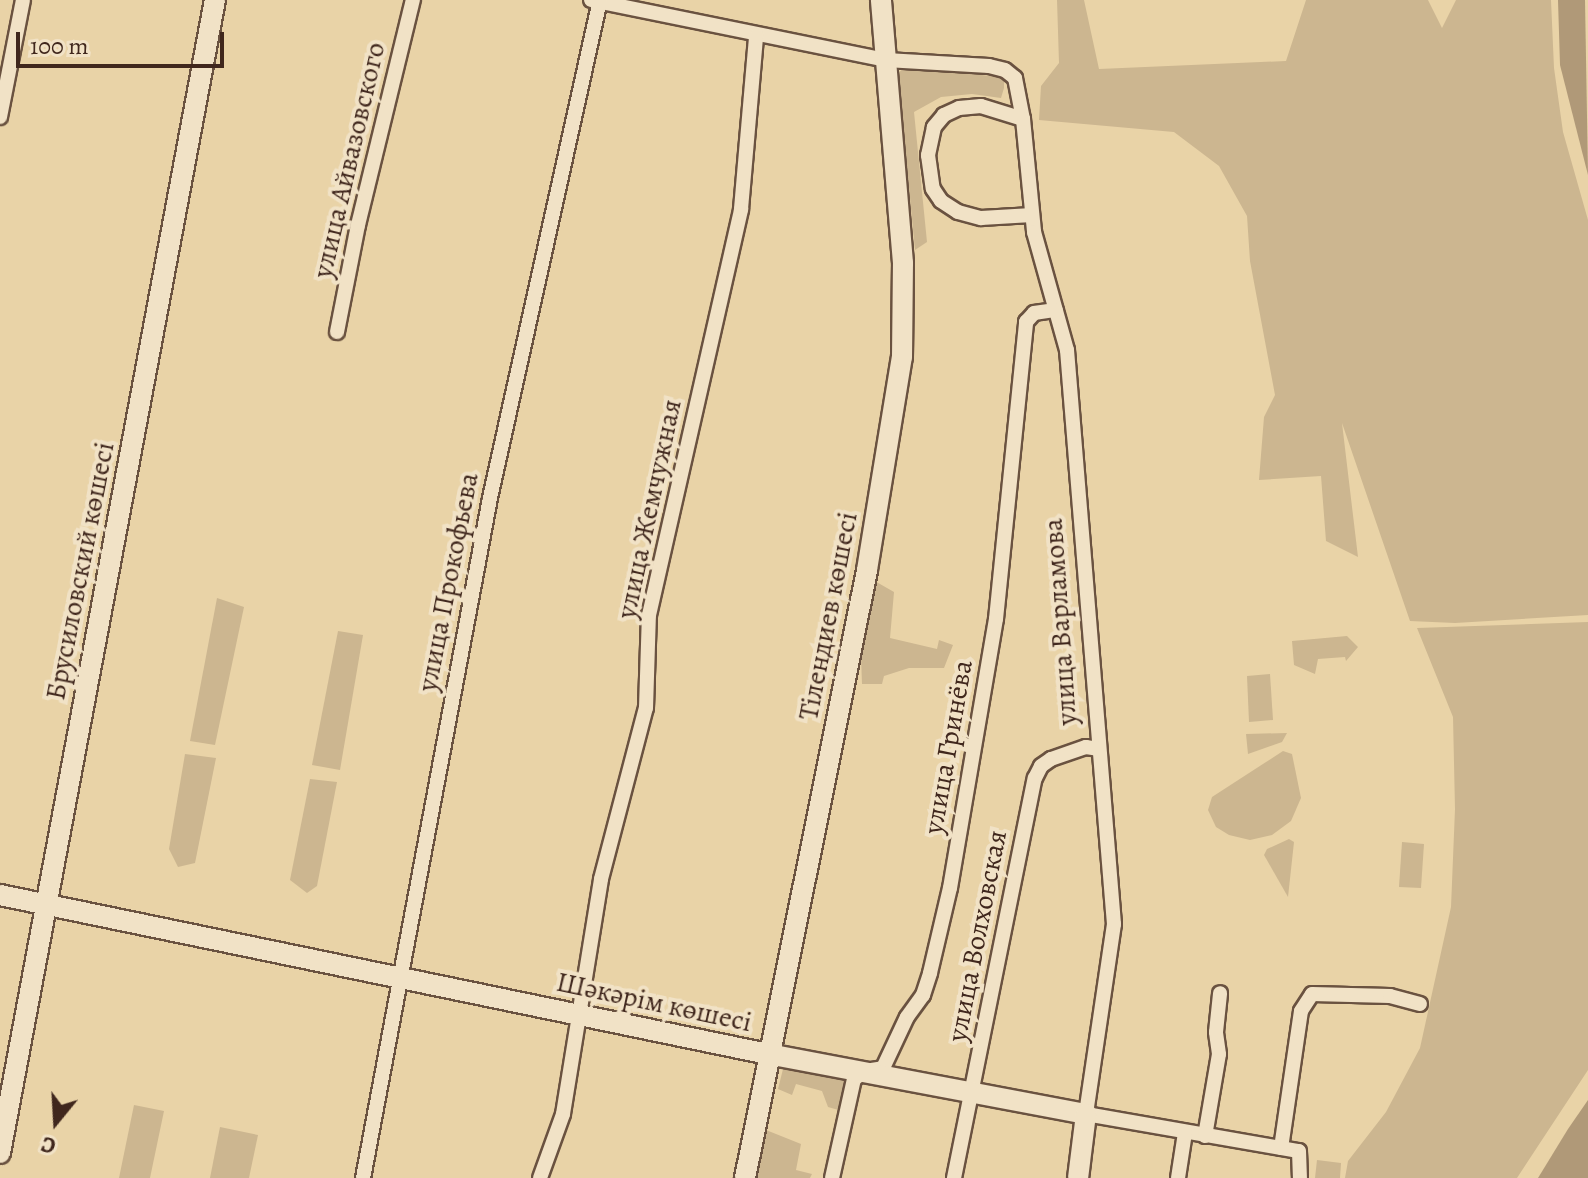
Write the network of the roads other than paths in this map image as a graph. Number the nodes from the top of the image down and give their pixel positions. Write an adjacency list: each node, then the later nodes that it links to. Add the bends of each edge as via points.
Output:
1 (23, 0): 8 (street)
2 (215, 0): 15 (street, Брусиловский көшесі)
3 (413, 0): 12 (street, улица Айвазовского)
4 (881, 0): 7 (street, Тілендиев көшесі)
5 (597, 1): 6 (street); 16 (street, улица Прокофьева, via 490,498)
6 (756, 36): 7 (street); 19 (street, улица Жемчужная, via 741,209 649,615 646,708 601,879)
7 (886, 60): 9 (street, улица Варламова, via 1005,70 1015,78); 20 (street, Тілендиев көшесі, via 903,263 902,357 867,570)
8 (0, 117)
9 (1023, 119): 10 (street, улица Варламова); 10 (street, via 981,106 959,108 934,127 928,155 933,189 958,212 981,218)
10 (1032, 215): 11 (street, улица Варламова)
11 (1056, 310): 13 (street, улица Варламова, via 1067,350); 21 (street, улица Гринёва, via 1034,313 1026,322 996,619 950,888 930,973 883,1068)
12 (337, 332)
13 (1098, 749): 22 (street, улица Волховская, via 1086,747 1051,759 1035,778); 23 (street, улица Варламова, via 1114,924)
14 (0, 895): 15 (street, Шәкәрім көшесі)
15 (47, 904): 16 (street, Шәкәрім көшесі); 27 (street, Брусиловский көшесі)
16 (398, 975): 19 (street, Шәкәрім көшесі); 28 (street, улица Прокофьева)
17 (1220, 993): 25 (street, via 1219,1054)
18 (1420, 1004): 26 (street, via 1390,996 1312,994 1301,1011)
19 (580, 1015): 20 (street, Шәкәрім көшесі); 29 (street, улица Жемчужная, via 563,1114)
20 (768, 1054): 21 (street, Шәкәрім көшесі); 30 (street, Тілендиев көшесі)
21 (865, 1071): 22 (street, Шәкәрім көшесі); 31 (street, улица Гринёва, via 854,1079)
22 (972, 1092): 23 (street, Шәкәрім көшесі); 32 (street, улица Волховская)
23 (1086, 1114): 24 (street, Шәкәрім көшесі); 33 (street, улица Варламова)
24 (1185, 1133): 25 (street, Шәкәрім көшесі); 34 (street)
25 (1205, 1136): 26 (street, Шәкәрім көшесі)
26 (1281, 1148): 35 (street, Шәкәрім көшесі, via 1299,1151)
27 (0, 1153)
28 (363, 1178)
29 (540, 1178)
30 (745, 1178)
31 (832, 1178)
32 (954, 1178)
33 (1078, 1178)
34 (1178, 1178)
35 (1300, 1178)

